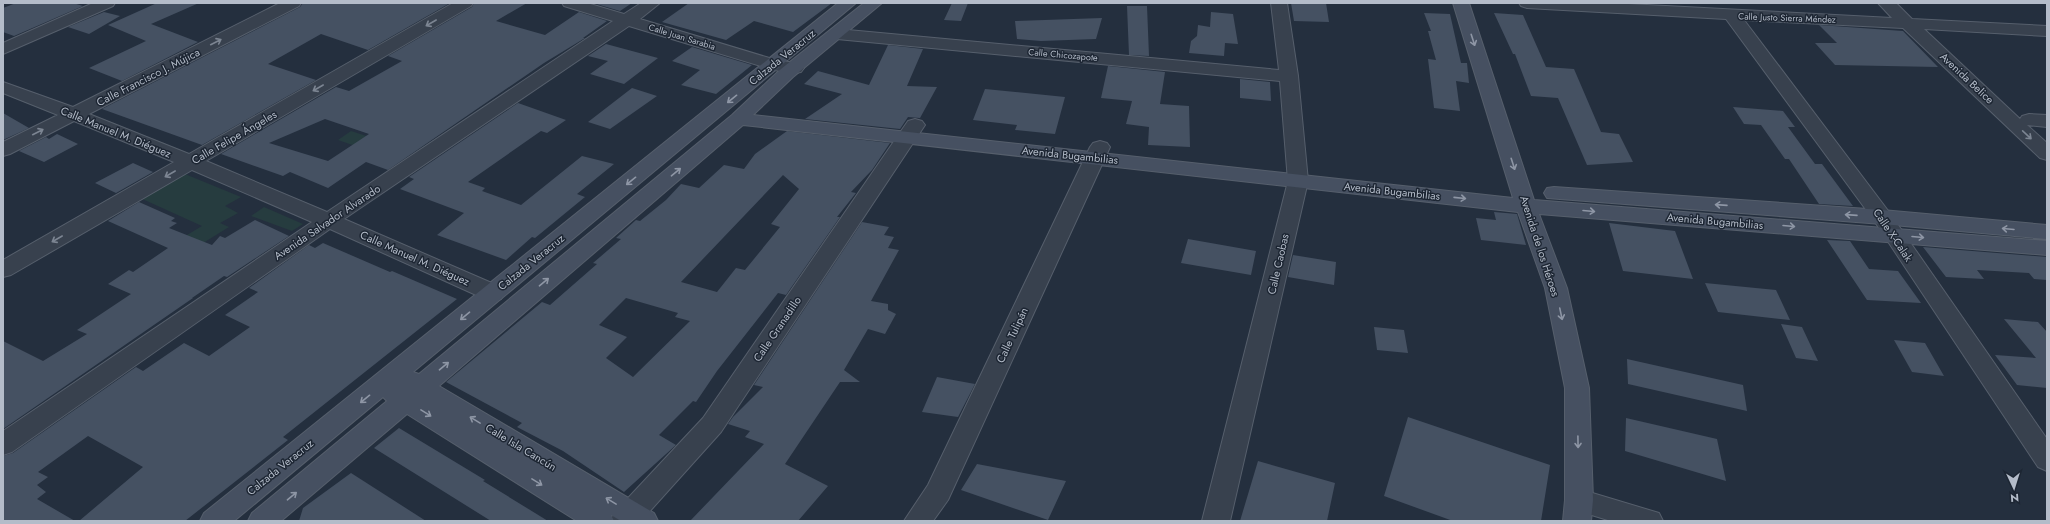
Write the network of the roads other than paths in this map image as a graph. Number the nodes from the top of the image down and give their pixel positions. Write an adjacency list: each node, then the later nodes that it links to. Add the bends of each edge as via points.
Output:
1 (107, 3): 18 (street)
2 (293, 3): 24 (street, Calle Francisco J. Mújica, one-way to 2)
3 (464, 3): 31 (street, Calle Felipe Ángeles, one-way to 31)
4 (570, 3): 14 (street, Calle Juan Sarabia)
5 (652, 3): 14 (street, Avenida Salvador Alvarado)
6 (848, 3): 19 (main road, Calzada Veracruz)
7 (874, 3): 17 (main road, Calzada Veracruz)
8 (1279, 3): 21 (street, Calle Caobas)
9 (1461, 3): 33 (main road, Avenida de los Héroes, one-way to 33)
10 (1527, 3): 13 (street, Calle Justo Sierra Méndez)
11 (1886, 3): 15 (street, Avenida Belice)
12 (1899, 3): 15 (street, Avenida Belice)
13 (1732, 16): 15 (street, Calle Justo Sierra Méndez); 35 (street, Calle X-Calak)
14 (626, 20): 19 (street, Calle Juan Sarabia); 34 (street, Avenida Salvador Alvarado)
15 (1915, 23): 16 (street, Calle Justo Sierra Méndez); 25 (street, Avenida Belice); 30 (street, Avenida Belice, one-way to 30)
16 (2047, 31)
17 (837, 34): 20 (main road, Calzada Veracruz); 21 (street, Calle Chicozapote)
18 (3, 49)
19 (774, 65): 20 (street, Calle Juan Sarabia); 39 (main road, Calzada Veracruz, one-way to 39)
20 (795, 68): 23 (main road, Calzada Veracruz)
21 (1289, 76): 32 (street, Calle Caobas)
22 (3, 87): 24 (street, Calle Manuel M. Diéguez)
23 (744, 113): 26 (main road, Avenida Bugambilias); 41 (main road, Calzada Veracruz, one-way to 23)
24 (74, 114): 28 (street, Calle Francisco J. Mújica, one-way to 24); 31 (street, Calle Manuel M. Diéguez)
25 (2038, 120): 27 (street, Avenida Belice)
26 (911, 131): 29 (main road, Avenida Bugambilias); 45 (street, Calle Granadillo, via 712,425)
27 (2047, 136)
28 (3, 150)
29 (1098, 152): 32 (main road, Avenida Bugambilias); 49 (street, Calle Tulipán, via 938,492)
30 (2047, 154)
31 (190, 162): 34 (street, Calle Manuel M. Diéguez); 38 (street, Calle Felipe Ángeles, one-way to 38)
32 (1297, 174): 33 (main road, Avenida Bugambilias); 50 (street, Calle Caobas)
33 (1524, 198): 35 (main road, Avenida Bugambilias); 44 (main road, Avenida de los Héroes, one-way to 44, via 1556,288 1577,388)
34 (329, 220): 39 (street, Calle Manuel M. Diéguez); 42 (street, Avenida Salvador Alvarado)
35 (1887, 226): 36 (main road, Avenida Bugambilias, one-way to 35); 37 (main road, Avenida Bugambilias, one-way to 37); 43 (street, Calle X-Calak)
36 (2047, 232)
37 (2047, 248)
38 (3, 270)
39 (493, 293): 40 (main road, Calzada Veracruz, one-way to 40)
40 (389, 379): 41 (main road, Calle Isla Cancún); 46 (main road, Calzada Veracruz, one-way to 46)
41 (412, 393): 45 (main road, Calle Isla Cancún, one-way to 41); 47 (main road, Calzada Veracruz, one-way to 41); 48 (main road, Calle Isla Cancún, one-way to 48)
42 (3, 445)
43 (2047, 460)
44 (1578, 510): 51 (street)
45 (634, 519)
46 (214, 521)
47 (262, 521)
48 (600, 521)
49 (918, 521)
50 (1216, 521)
51 (1649, 521)

